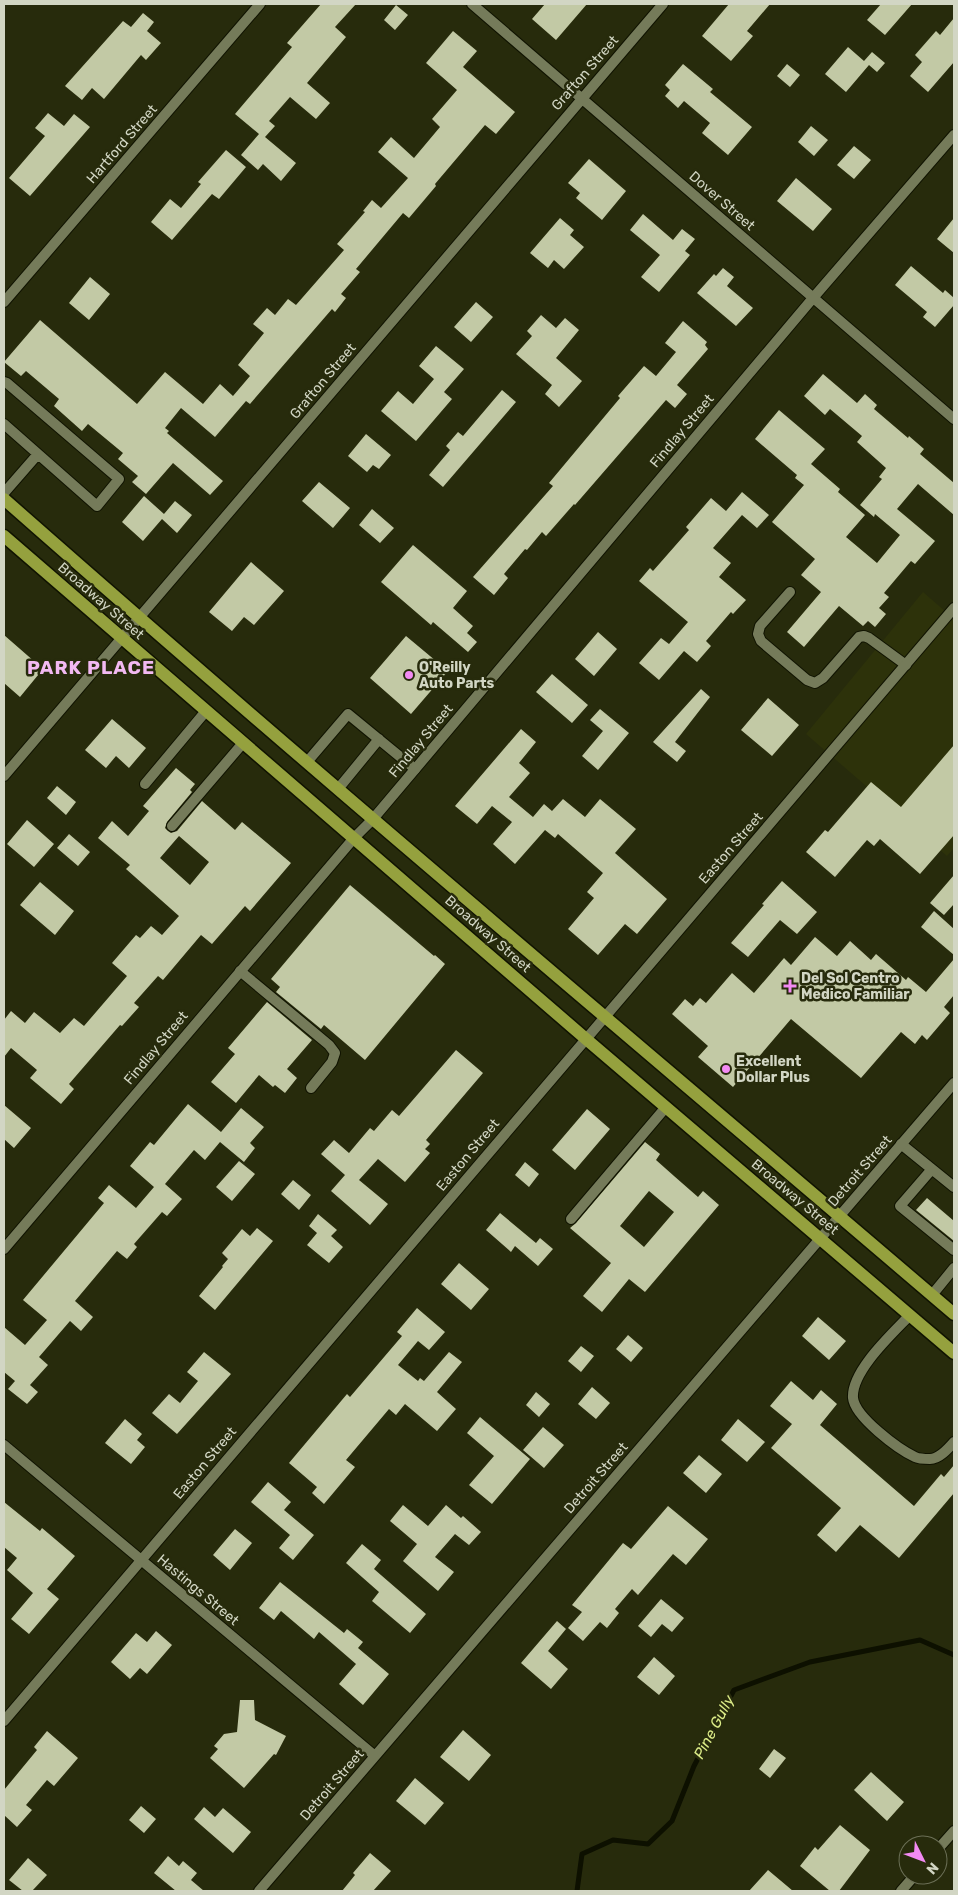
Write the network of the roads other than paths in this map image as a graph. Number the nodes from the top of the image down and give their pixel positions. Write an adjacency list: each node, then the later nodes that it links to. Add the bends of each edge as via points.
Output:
1 (260, 4): 7 (street, Hartford Street)
2 (472, 4): 4 (street, Dover Street)
3 (663, 4): 4 (street, Grafton Street)
4 (581, 98): 6 (street, Dover Street); 17 (street, Grafton Street)
5 (954, 135): 6 (street, Findlay Street)
6 (813, 298): 9 (street, Dover Street); 24 (street, Findlay Street)
7 (4, 302)
8 (4, 382): 11 (street, via 119,479 97,506)
9 (954, 419)
10 (4, 424): 11 (street)
11 (38, 454): 12 (street)
12 (4, 493)
13 (4, 499): 17 (main road, Broadway Street)
14 (4, 536): 18 (main road, Broadway Street)
15 (790, 592): 19 (street, via 760,626 758,634 761,641 808,680 815,682 824,678 859,637 864,636)
16 (954, 608): 19 (street, Easton Street)
17 (140, 618): 18 (street, Grafton Street); 23 (main road, Broadway Street)
18 (122, 639): 20 (main road, Broadway Street); 25 (street, Grafton Street)
19 (906, 665): 32 (street, Easton Street)
20 (206, 711): 22 (main road, Broadway Street); 26 (street)
21 (379, 739): 23 (street, via 348,714); 24 (street); 27 (street)
22 (243, 743): 29 (street); 30 (main road, Broadway Street)
23 (307, 762): 27 (main road, Broadway Street)
24 (415, 769): 28 (street, Findlay Street)
25 (4, 776)
26 (145, 784)
27 (338, 789): 28 (main road, Broadway Street)
28 (373, 819): 30 (street, Findlay Street); 32 (main road, Broadway Street)
29 (172, 826)
30 (354, 838): 31 (street, Findlay Street); 33 (main road, Broadway Street)
31 (240, 971): 35 (street, via 335,1053 332,1062); 43 (street, Findlay Street)
32 (604, 1017): 33 (street, Easton Street); 40 (main road, Broadway Street)
33 (586, 1039): 36 (main road, Broadway Street); 52 (street, Easton Street)
34 (954, 1083): 37 (street, Detroit Street)
35 (311, 1088)
36 (666, 1107): 41 (street); 42 (main road, Broadway Street)
37 (901, 1144): 38 (street); 40 (street, Detroit Street)
38 (932, 1169): 39 (street); 44 (street, via 900,1206)
39 (954, 1187)
40 (839, 1216): 42 (street, Detroit Street); 46 (main road, Broadway Street)
41 (571, 1219)
42 (820, 1238): 48 (main road, Broadway Street); 54 (street, Detroit Street)
43 (4, 1249)
44 (954, 1250)
45 (954, 1268): 46 (street)
46 (932, 1295): 47 (main road, Broadway Street)
47 (954, 1314)
48 (910, 1315): 49 (main road, Broadway Street); 50 (street, via 867,1362 856,1380 853,1397 856,1408 901,1450 918,1458 932,1460)
49 (954, 1352)
50 (954, 1442)
51 (4, 1445): 52 (street, Hastings Street)
52 (141, 1560): 53 (street, Easton Street); 54 (street, Hastings Street)
53 (4, 1721)
54 (375, 1756): 55 (street, Detroit Street)
55 (259, 1891)

